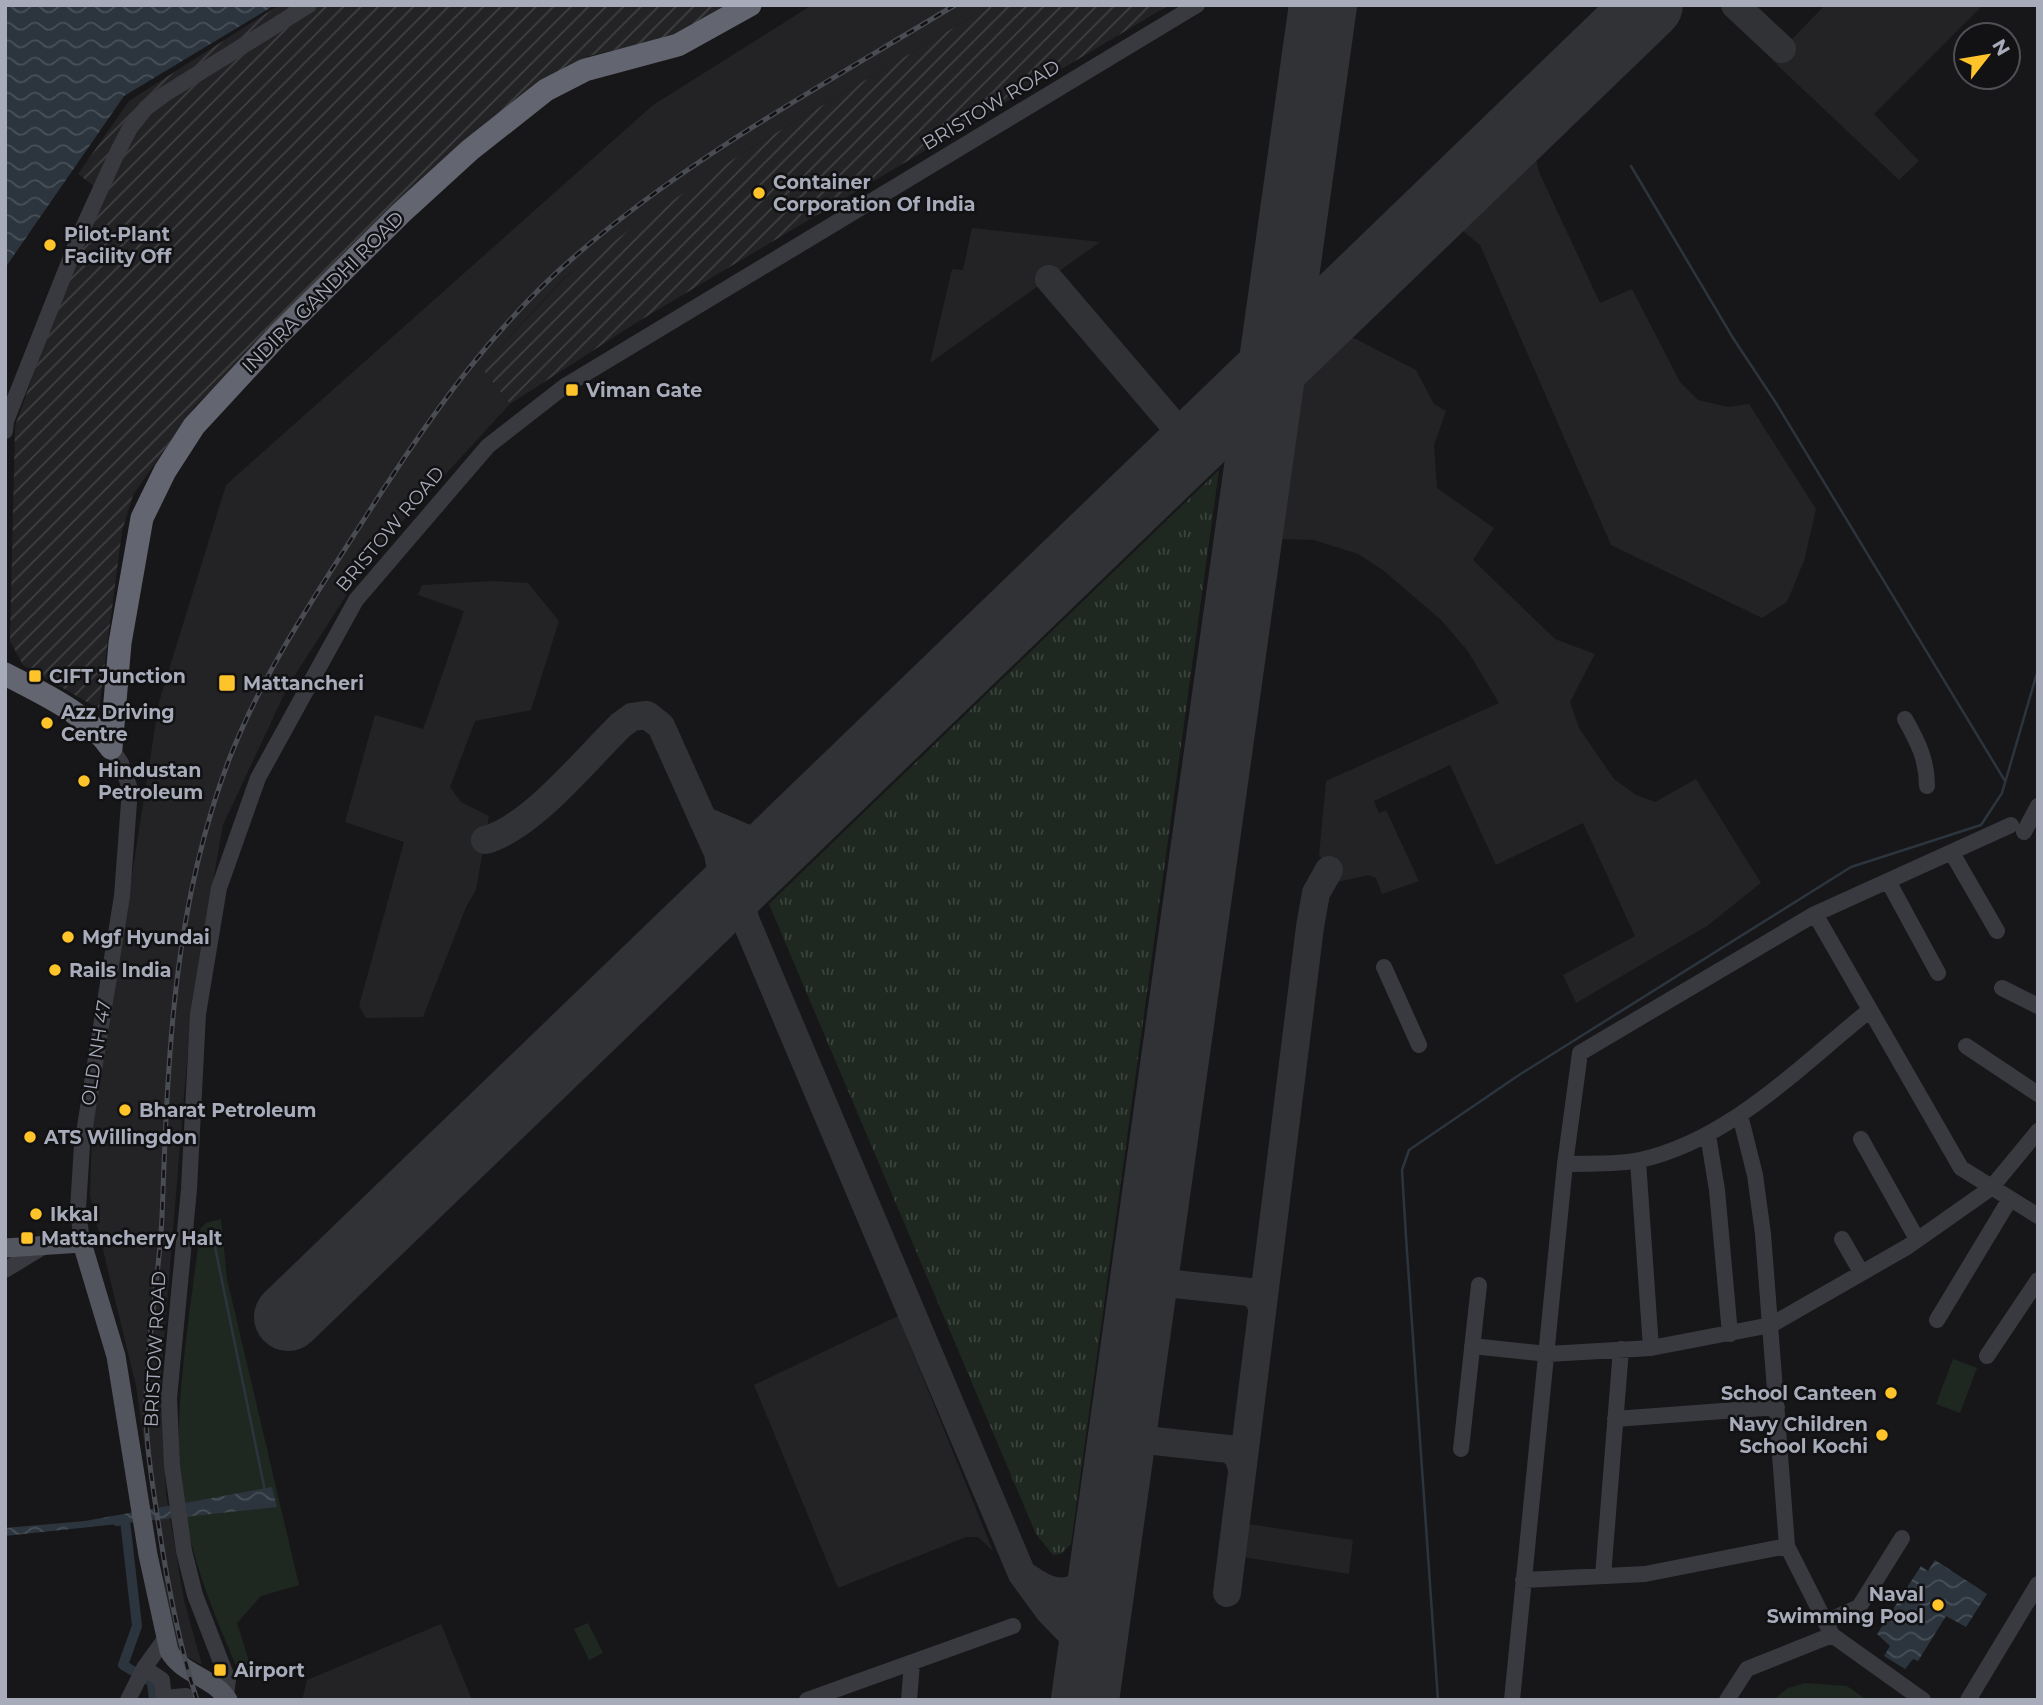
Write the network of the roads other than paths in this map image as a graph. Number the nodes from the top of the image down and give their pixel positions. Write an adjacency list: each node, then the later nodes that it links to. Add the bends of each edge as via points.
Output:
1 (309, 5): 4 (street, via 165,94 130,128 80,232 5,421)
2 (750, 5): 7 (highway, INDIRA GANDHI ROAD, via 678,45 585,70 546,90 401,213 194,426 142,518 120,643)
3 (1197, 5): 61 (street, BRISTOW ROAD, via 565,386 488,446 356,600 258,778 219,888 198,1014 189,1189 169,1398 181,1524 195,1595 228,1680)
4 (5, 431)
5 (5, 674): 7 (highway, OLD NH 47, via 76,716)
6 (1905, 719): 8 (street, via 1927,767)
7 (111, 748): 33 (street, OLD NH 47, via 130,789 121,896 82,1144 78,1209)
8 (1927, 786)
9 (2038, 806): 10 (street, via 2018,829)
10 (1952, 853): 11 (street); 13 (street)
11 (1888, 881): 12 (street); 15 (street)
12 (1815, 914): 18 (street); 27 (street, via 1580,1053)
13 (1997, 931)
14 (1384, 967): 19 (street)
15 (1938, 973)
16 (2001, 988): 17 (street)
17 (2038, 1006)
18 (1870, 1010): 22 (street); 28 (street, via 1961,1168)
19 (1419, 1045)
20 (1966, 1046): 21 (street)
21 (2038, 1094)
22 (1740, 1115): 24 (street); 41 (street, via 1755,1175)
23 (2038, 1131): 28 (street)
24 (1708, 1135): 26 (street); 42 (street)
25 (1861, 1139): 32 (street)
26 (1638, 1161): 27 (street); 44 (street)
27 (1565, 1164): 46 (street)
28 (1992, 1188): 29 (street); 32 (street)
29 (2010, 1199): 30 (street); 40 (street)
30 (2038, 1216)
31 (1842, 1239): 37 (street)
32 (1917, 1239): 37 (street)
33 (82, 1243): 34 (main road); 58 (main road, OLD NH 47, via 116,1356)
34 (43, 1247): 35 (main road); 36 (street)
35 (5, 1248)
36 (5, 1270)
37 (1861, 1272): 41 (street)
38 (2038, 1280): 47 (street)
39 (1479, 1285): 43 (street)
40 (1937, 1320)
41 (1772, 1325): 42 (street); 48 (street)
42 (1730, 1334): 44 (street)
43 (1472, 1346): 46 (street); 50 (street)
44 (1651, 1348): 45 (street)
45 (1621, 1349): 46 (street); 49 (street)
46 (1548, 1354): 54 (street)
47 (1987, 1356)
48 (1777, 1407): 49 (street); 52 (street)
49 (1615, 1419): 53 (street)
50 (1461, 1449)
51 (1902, 1538): 57 (street, via 1859,1607)
52 (1787, 1546): 53 (street, via 1645,1574); 57 (street)
53 (1603, 1576): 54 (street)
54 (1523, 1580): 67 (street)
55 (2038, 1584): 70 (street)
56 (1013, 1626): 59 (street)
57 (1828, 1628): 68 (street, via 1747,1670); 69 (street)
58 (165, 1639): 60 (street); 61 (main road, OLD NH 47, via 175,1662)
59 (912, 1663): 65 (street); 66 (street)
60 (144, 1668): 62 (street, via 162,1680); 63 (street)
61 (227, 1698)
62 (164, 1699): 64 (street, via 186,1696)
63 (128, 1700)
64 (189, 1700)
65 (807, 1700)
66 (909, 1700)
67 (1512, 1700)
68 (1727, 1700)
69 (1923, 1700)
70 (1968, 1700)

